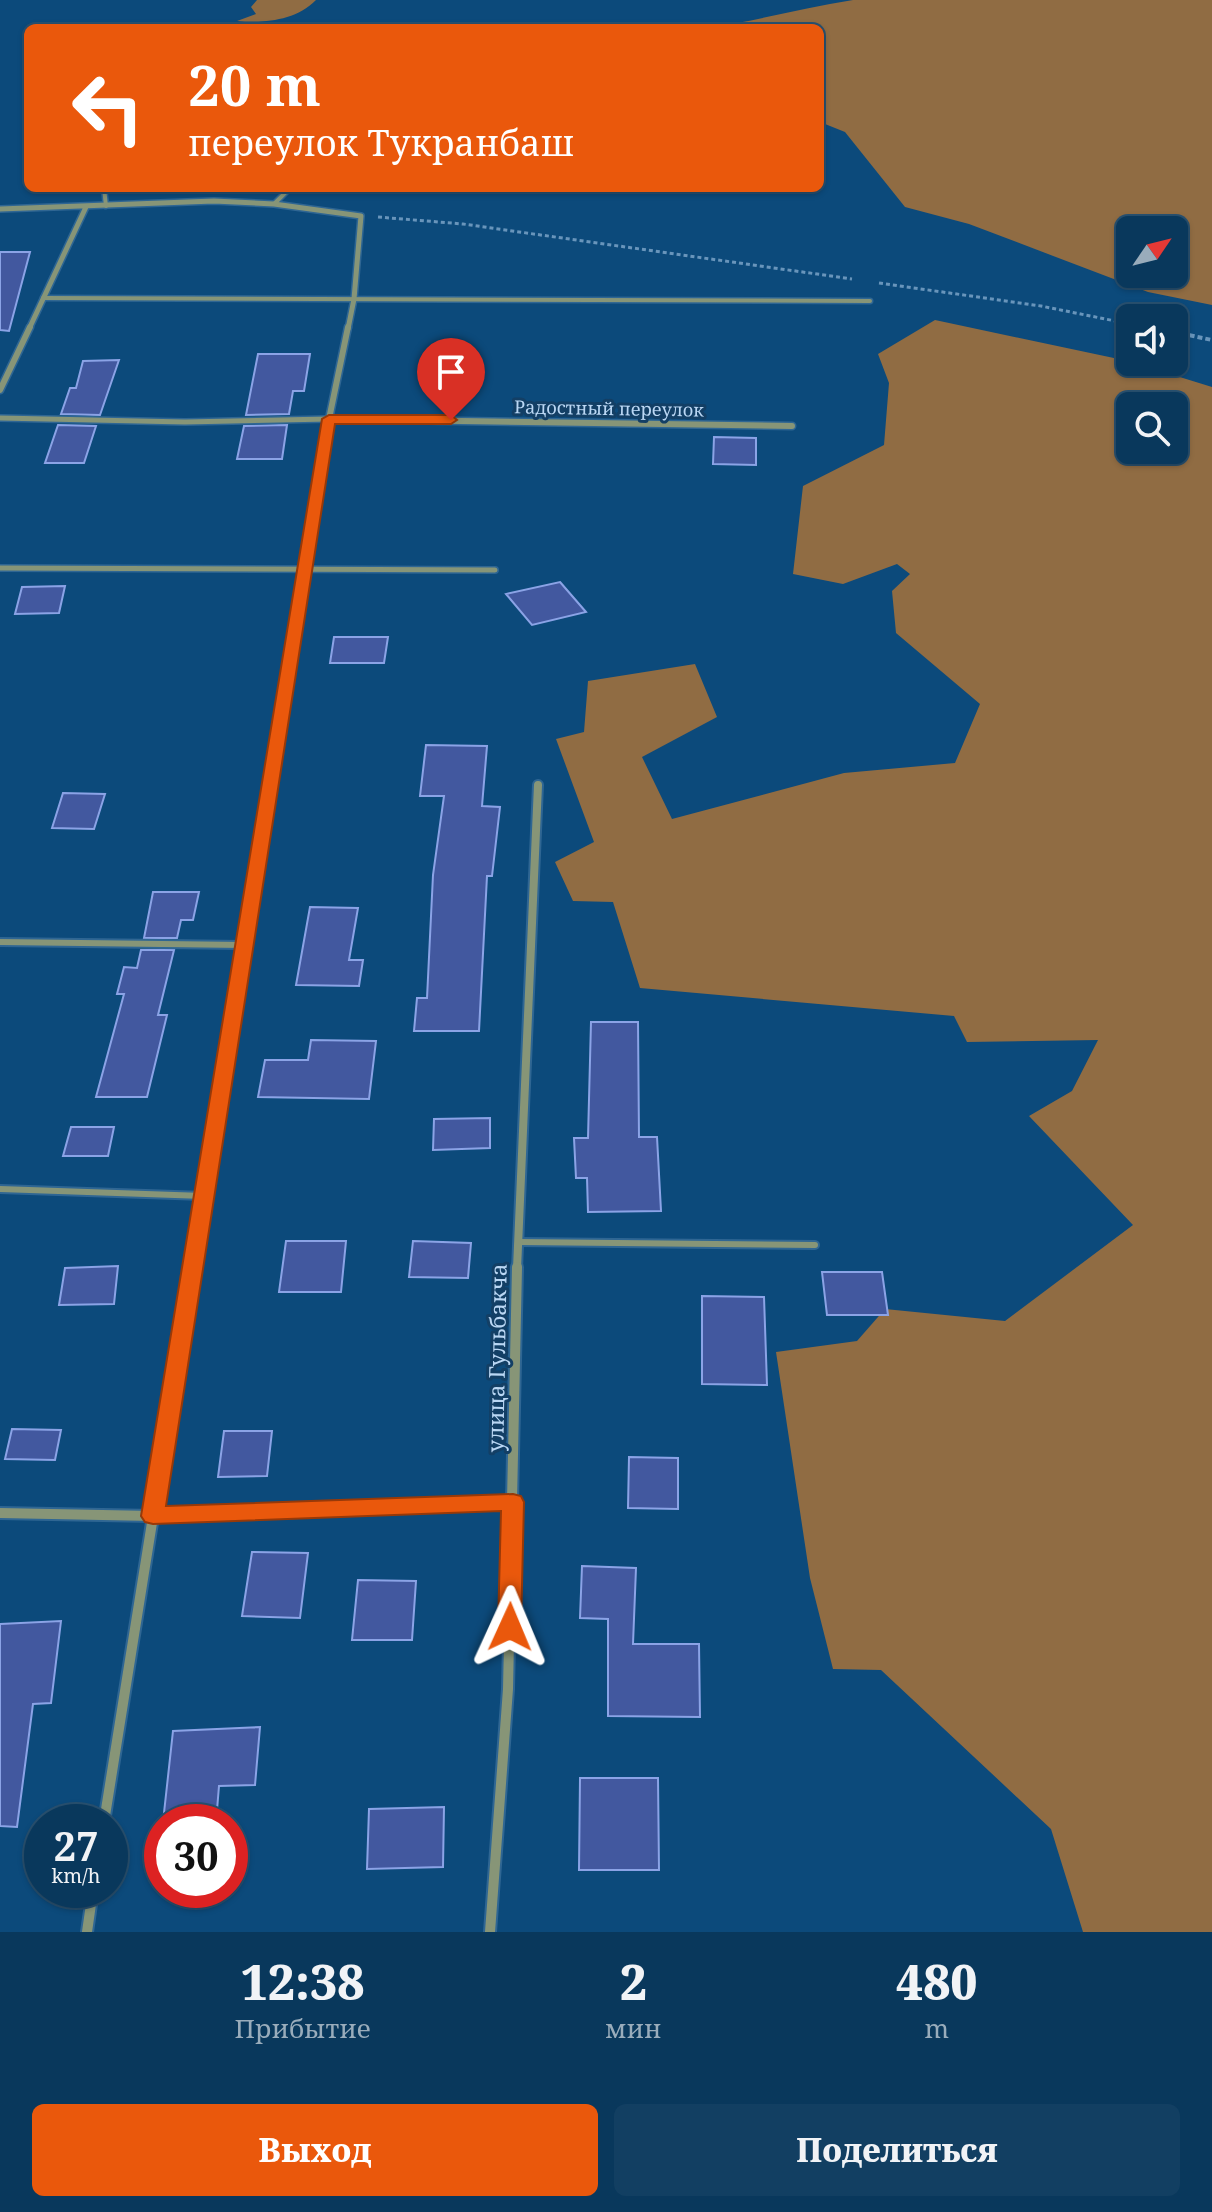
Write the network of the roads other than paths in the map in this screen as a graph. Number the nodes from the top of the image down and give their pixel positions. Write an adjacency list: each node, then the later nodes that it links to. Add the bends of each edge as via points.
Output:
1 (104, 192): 4 (lane)
2 (286, 192): 3 (lane)
3 (274, 204): 4 (street); 8 (street, via 361,216)
4 (106, 206): 5 (street)
5 (86, 207): 6 (street); 7 (street)
6 (0, 209)
7 (43, 298): 8 (lane); 10 (street)
8 (354, 299): 9 (lane); 12 (street)
9 (870, 301)
10 (0, 390)
11 (0, 418): 12 (lane)
12 (329, 419): 13 (street, Радостный переулок); 15 (street)
13 (792, 426)
14 (0, 568): 15 (lane)
15 (305, 569): 16 (lane); 19 (street)
16 (495, 570)
17 (538, 785): 22 (street, улица Гульбакча)
18 (0, 942): 19 (lane)
19 (244, 945): 21 (street)
20 (0, 1189): 21 (lane)
21 (204, 1196): 26 (street)
22 (518, 1242): 23 (lane); 24 (street, улица Гульбакча)
23 (815, 1245)
24 (513, 1502): 26 (street); 30 (street, улица Гульбакча, via 508,1689)
25 (0, 1513): 26 (street)
26 (153, 1516): 27 (street)
27 (107, 1804)
28 (90, 1908): 29 (street)
29 (87, 1932)
30 (490, 1932)

